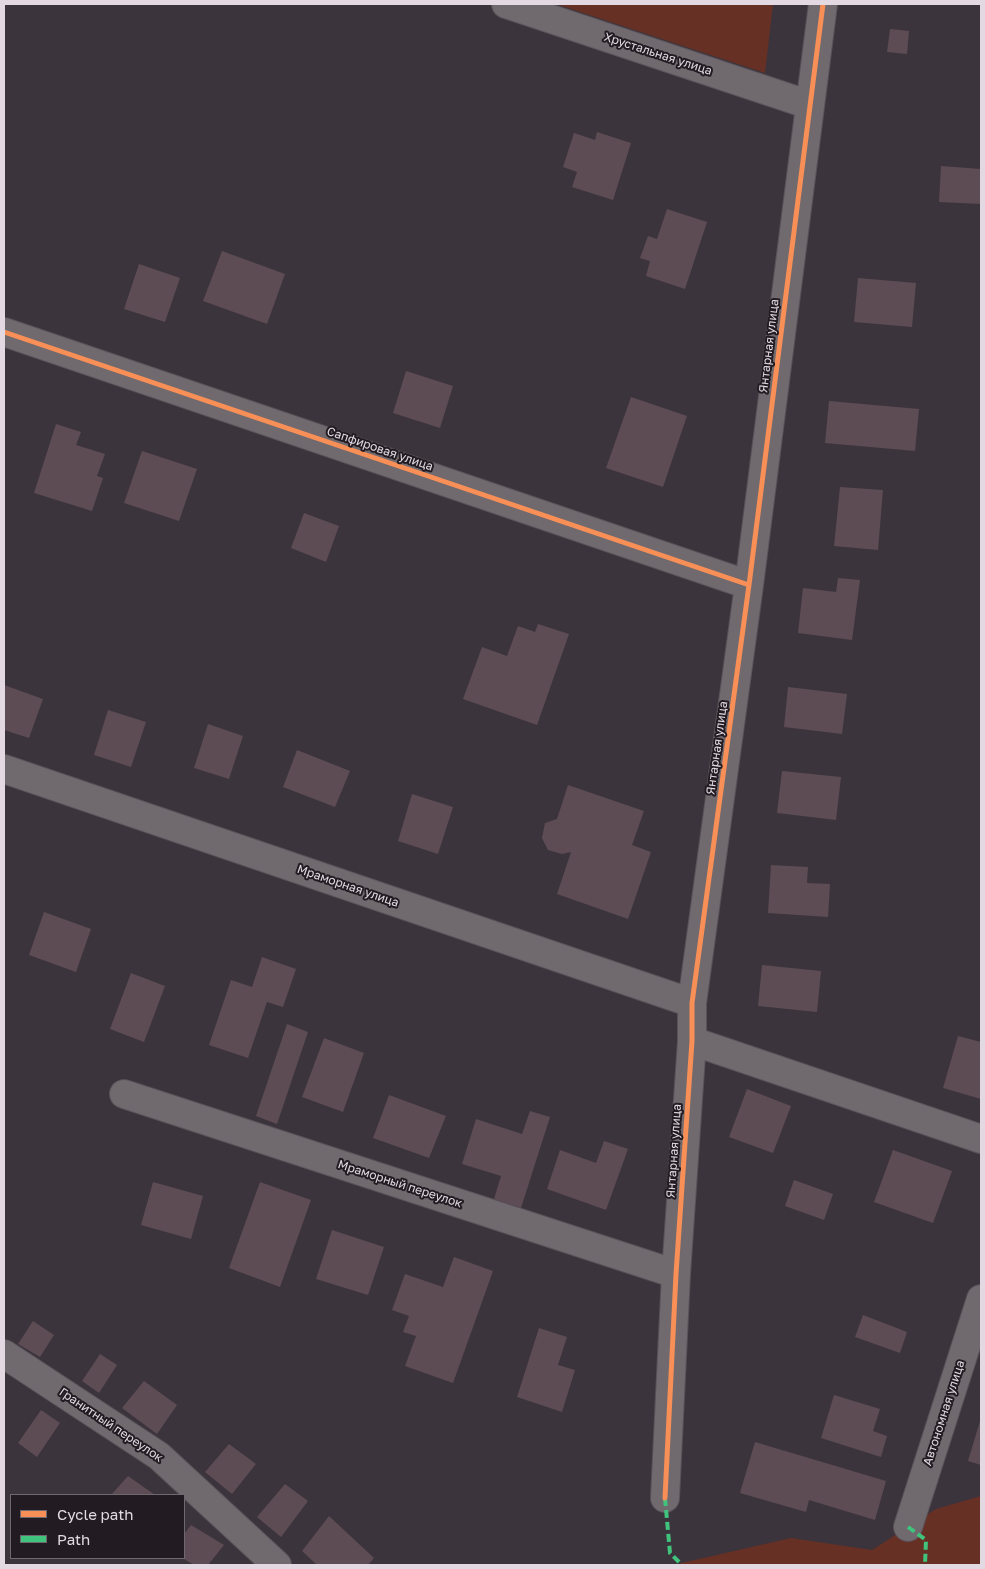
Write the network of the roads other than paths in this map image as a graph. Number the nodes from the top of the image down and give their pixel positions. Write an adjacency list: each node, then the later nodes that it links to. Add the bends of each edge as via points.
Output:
1 (506, 4): 3 (street, Хрустальная улица)
2 (823, 4): 3 (street, Янтарная улица)
3 (810, 105): 5 (street, Янтарная улица)
4 (4, 332): 5 (street, Сапфировая улица)
5 (749, 585): 7 (street, Янтарная улица)
6 (4, 769): 7 (street, Мраморная улица)
7 (692, 1003): 8 (street, Янтарная улица)
8 (692, 1041): 10 (street); 11 (street, Янтарная улица)
9 (124, 1094): 11 (street, Мраморный переулок)
10 (981, 1140)
11 (676, 1274): 14 (street, Янтарная улица)
12 (981, 1299): 15 (street, Автономная улица)
13 (4, 1354): 16 (street, Гранитный переулок, via 159,1456)
14 (665, 1498)
15 (908, 1527)
16 (277, 1565)

